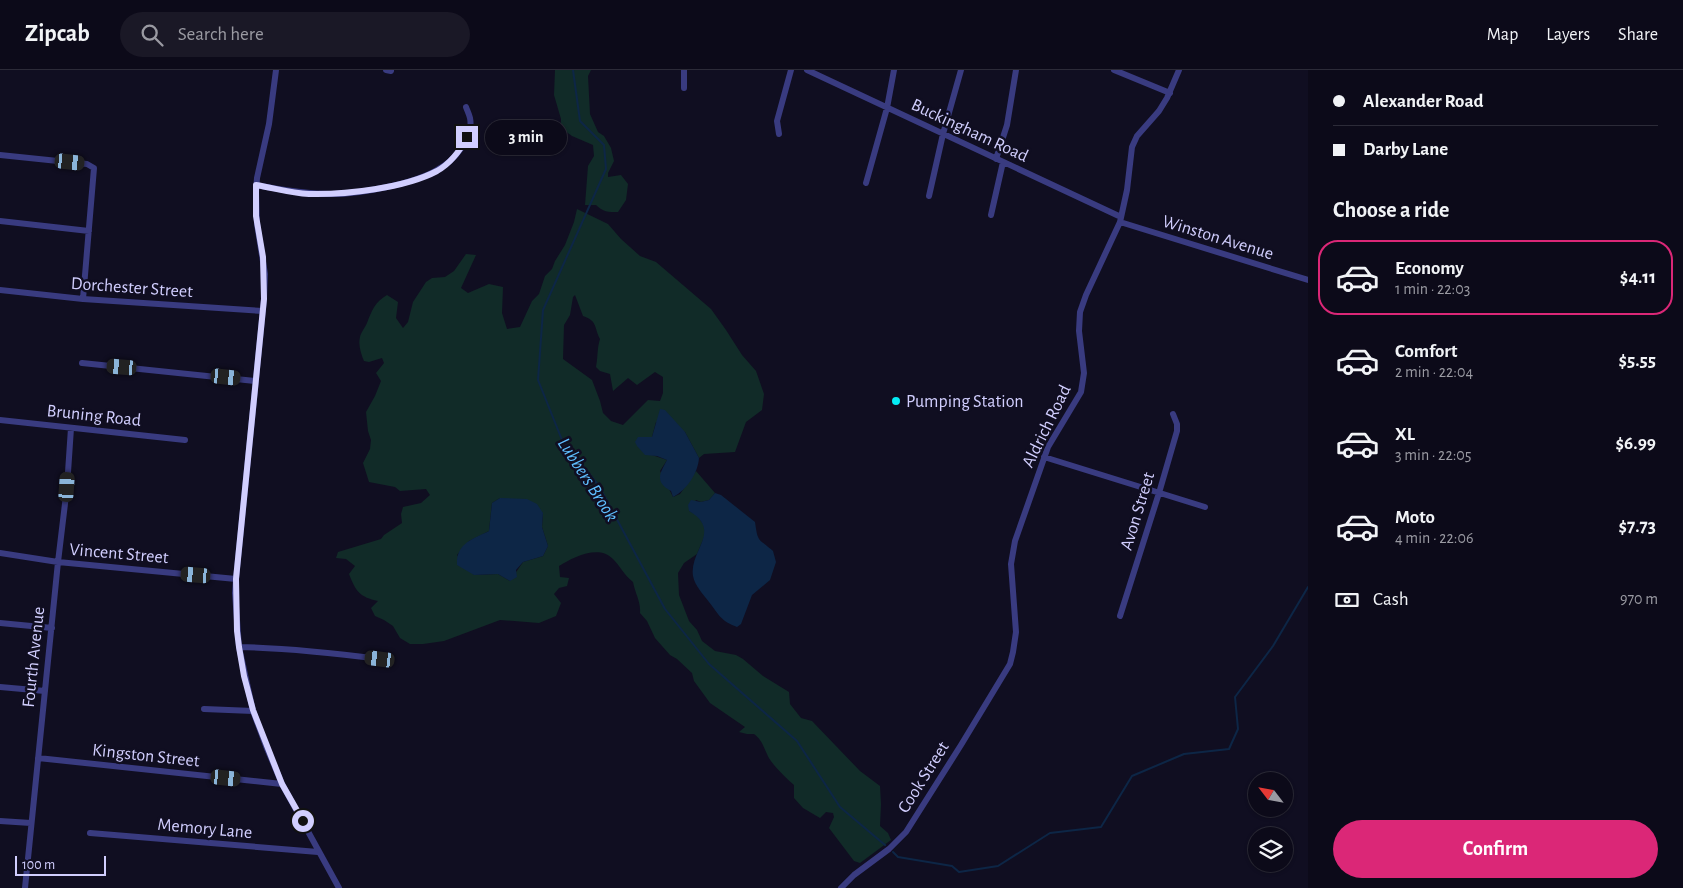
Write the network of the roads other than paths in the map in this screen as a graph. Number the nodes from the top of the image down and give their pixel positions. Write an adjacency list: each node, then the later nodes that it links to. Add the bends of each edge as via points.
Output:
1 (276, 70): 20 (street, via 270,124)
2 (684, 70): 10 (street)
3 (791, 70): 14 (street, via 777,120)
4 (807, 70): 13 (street, Buckingham Road)
5 (894, 70): 13 (street)
6 (961, 70): 15 (street)
7 (1016, 70): 17 (street, via 1007,124)
8 (1114, 70): 11 (street)
9 (1179, 70): 11 (street, Aldrich Road)
10 (684, 88)
11 (1170, 93): 23 (street, Aldrich Road, via 1132,147)
12 (466, 107): 20 (street, via 470,127 460,150 438,170 424,177 335,194 307,194)
13 (887, 108): 15 (street, Buckingham Road); 19 (street)
14 (779, 134)
15 (943, 134): 17 (street, Buckingham Road); 21 (street)
16 (0, 155): 25 (street, via 93,167)
17 (996, 159): 18 (street, Buckingham Road)
18 (1004, 162): 22 (street); 23 (street, Buckingham Road)
19 (866, 183)
20 (256, 185): 29 (street, via 256,216 263,257)
21 (929, 196)
22 (991, 215)
23 (1120, 220): 26 (street, Winston Avenue); 36 (street, Aldrich Road, via 1080,312 1084,373 1081,392)
24 (0, 221): 25 (street)
25 (90, 231): 28 (street)
26 (1308, 280)
27 (0, 290): 28 (street, Dorchester Street)
28 (83, 299): 29 (street, Dorchester Street)
29 (263, 311): 31 (street)
30 (82, 363): 31 (street)
31 (255, 381): 41 (street)
32 (1172, 414): 37 (street, Avon Street, via 1177,429)
33 (0, 420): 34 (street, Bruning Road)
34 (71, 428): 35 (street, Bruning Road); 40 (street, Fourth Avenue)
35 (185, 440)
36 (1044, 457): 37 (street); 47 (street, Aldrich Road, via 1012,552 1016,632)
37 (1159, 493): 38 (street); 42 (street, Avon Street)
38 (1205, 507)
39 (0, 553): 40 (street, Vincent Street)
40 (58, 562): 41 (street, Vincent Street); 44 (street, Fourth Avenue)
41 (236, 579): 45 (street)
42 (1120, 616)
43 (0, 623): 44 (street)
44 (52, 628): 49 (street, Fourth Avenue)
45 (239, 647): 46 (street); 51 (street)
46 (380, 659)
47 (1010, 664): 60 (street, Cook Street, via 906,832)
48 (0, 687): 49 (street)
49 (45, 691): 52 (street, Fourth Avenue)
50 (204, 709): 51 (street)
51 (253, 710): 53 (street)
52 (38, 758): 53 (street, Kingston Street); 55 (street, Fourth Avenue)
53 (282, 784): 57 (street)
54 (0, 821): 55 (street)
55 (31, 823): 58 (street, Fourth Avenue)
56 (90, 833): 57 (street, Memory Lane)
57 (318, 852): 59 (street)
58 (25, 888)
59 (339, 888)
60 (841, 888)

